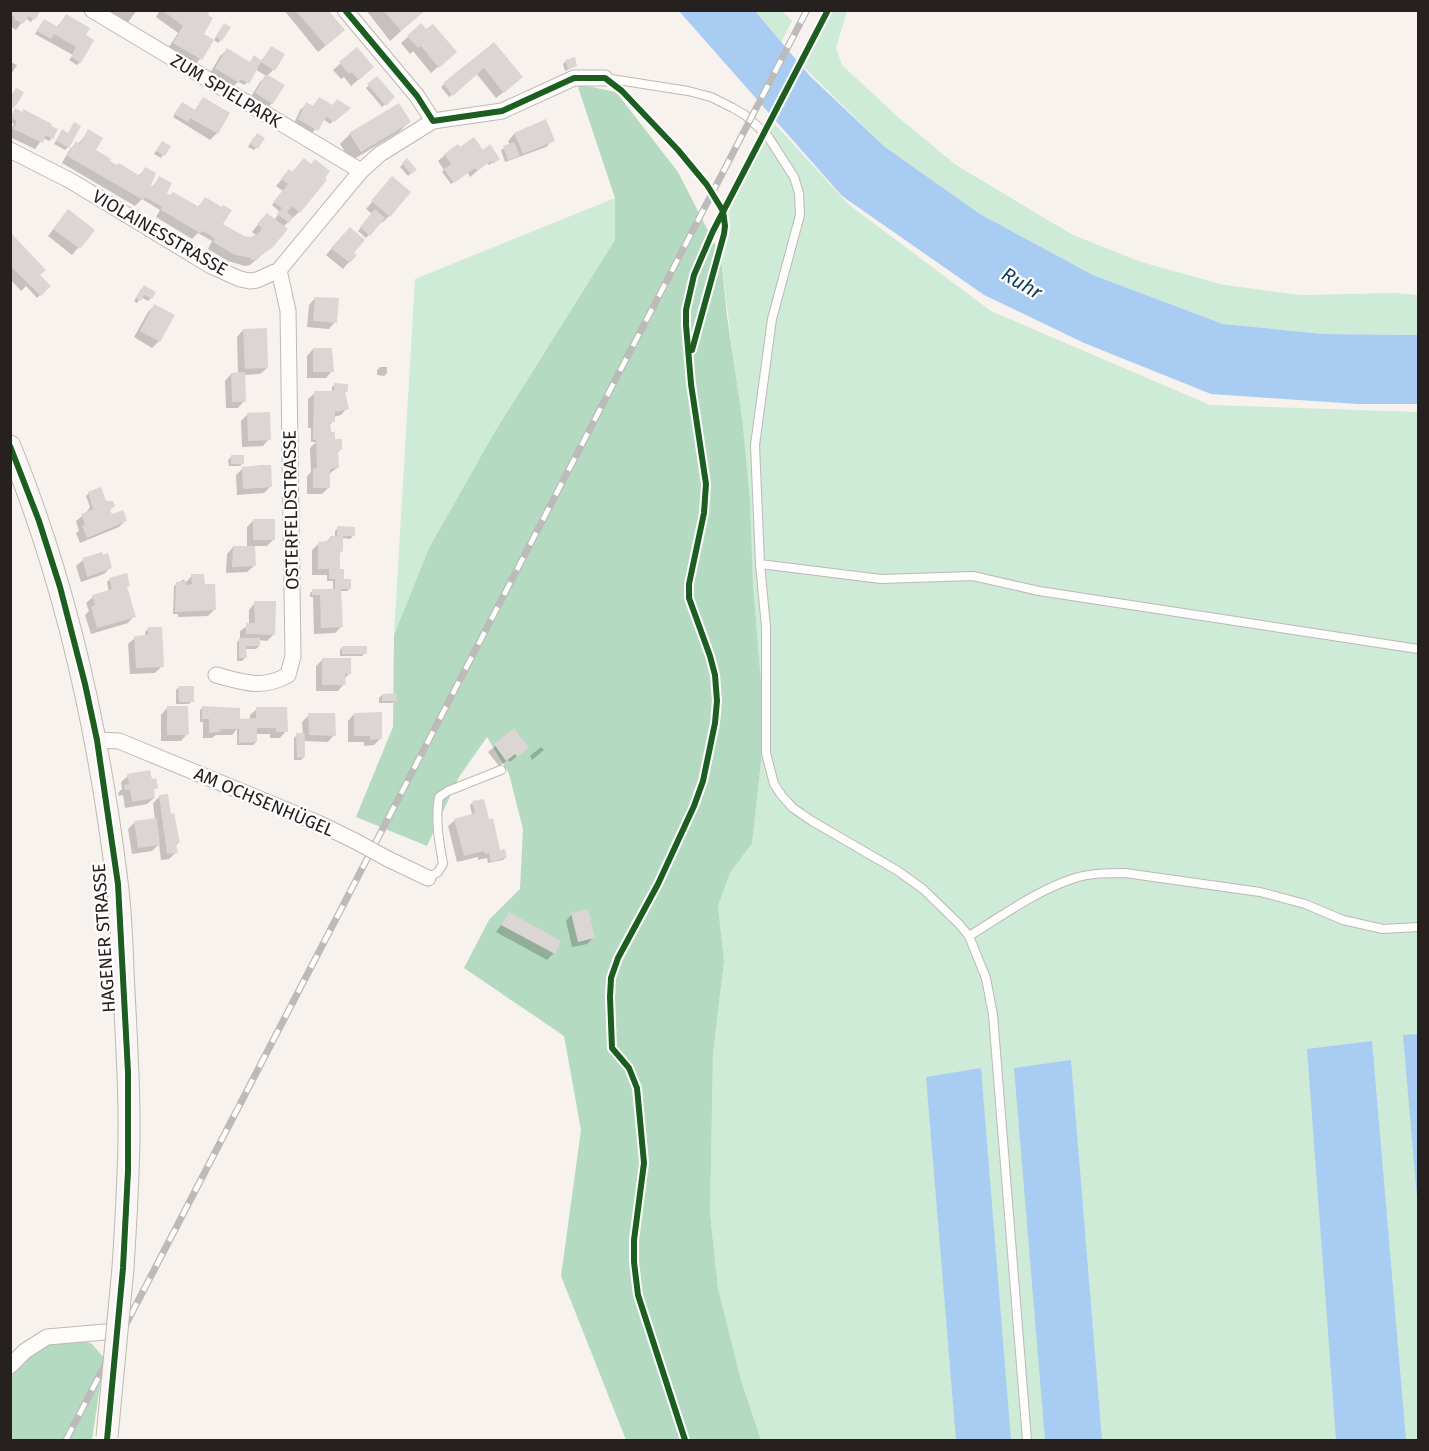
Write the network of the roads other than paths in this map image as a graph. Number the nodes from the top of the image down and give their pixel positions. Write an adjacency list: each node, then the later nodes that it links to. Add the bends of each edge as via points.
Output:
1 (92, 10): 6 (street, ZUM SPIELPARK)
2 (345, 10): 4 (street)
3 (605, 78): 4 (street, VIOLAINESSTRASSE, via 574,78 502,111); 9 (lane, via 688,91 733,108 767,135 794,177 800,215 772,319 755,445)
4 (433, 121): 6 (street, VIOLAINESSTRASSE, via 380,154)
5 (10, 150): 7 (street, VIOLAINESSTRASSE, via 240,279 250,282)
6 (361, 171): 7 (street, VIOLAINESSTRASSE)
7 (279, 270): 11 (street, OSTERFELDSTRASSE, via 288,311 293,656 288,675 275,682 249,684)
8 (10, 446): 12 (main road, HAGENER STRASSE, via 60,587)
9 (760, 564): 10 (lane, via 881,579 973,576 1039,591); 16 (lane, via 766,627 766,753 774,784 793,808 923,889)
10 (1419, 649)
11 (216, 675)
12 (97, 740): 14 (street, AM OCHSENHÜGEL, bridge, via 119,741 318,823); 17 (main road, HAGENER STRASSE, bridge, via 118,884 128,1072 128,1171)
13 (501, 770): 14 (lane, via 439,797 437,832 443,864)
14 (428, 878)
15 (1419, 927): 16 (lane, via 1383,929 1343,920 1268,893 1110,873 1076,878 1052,887)
16 (969, 936): 20 (lane, via 986,978 993,1016)
17 (117, 1331): 18 (street, via 47,1337); 19 (main road, HAGENER STRASSE, bridge)
18 (10, 1366)
19 (107, 1439)
20 (1027, 1440)

